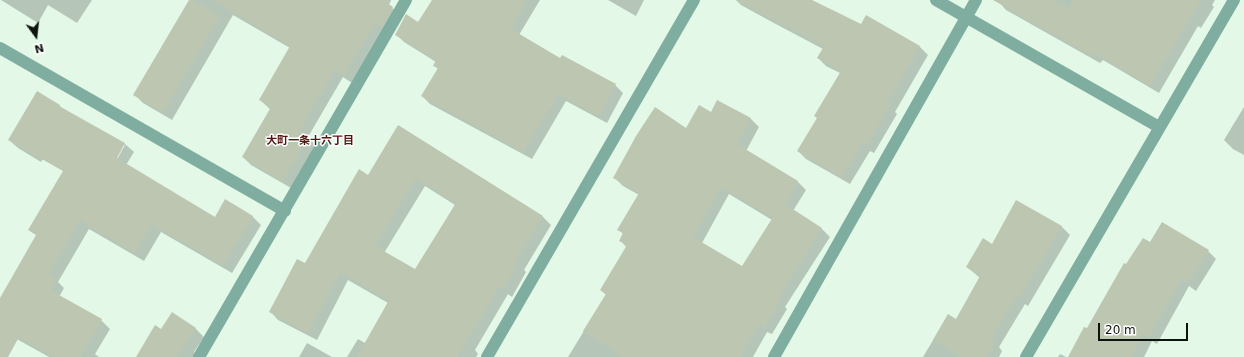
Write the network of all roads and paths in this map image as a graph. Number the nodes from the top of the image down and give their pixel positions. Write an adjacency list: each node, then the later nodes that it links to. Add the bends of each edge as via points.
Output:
1 (406, 0): 9 (street)
2 (694, 0): 11 (street)
3 (936, 0): 6 (street)
4 (976, 0): 6 (street)
5 (1234, 0): 8 (street)
6 (966, 17): 8 (street); 12 (street)
7 (0, 48): 9 (street)
8 (1159, 127): 13 (street)
9 (285, 211): 10 (street)
10 (199, 357)
11 (487, 357)
12 (774, 357)
13 (1026, 357)

